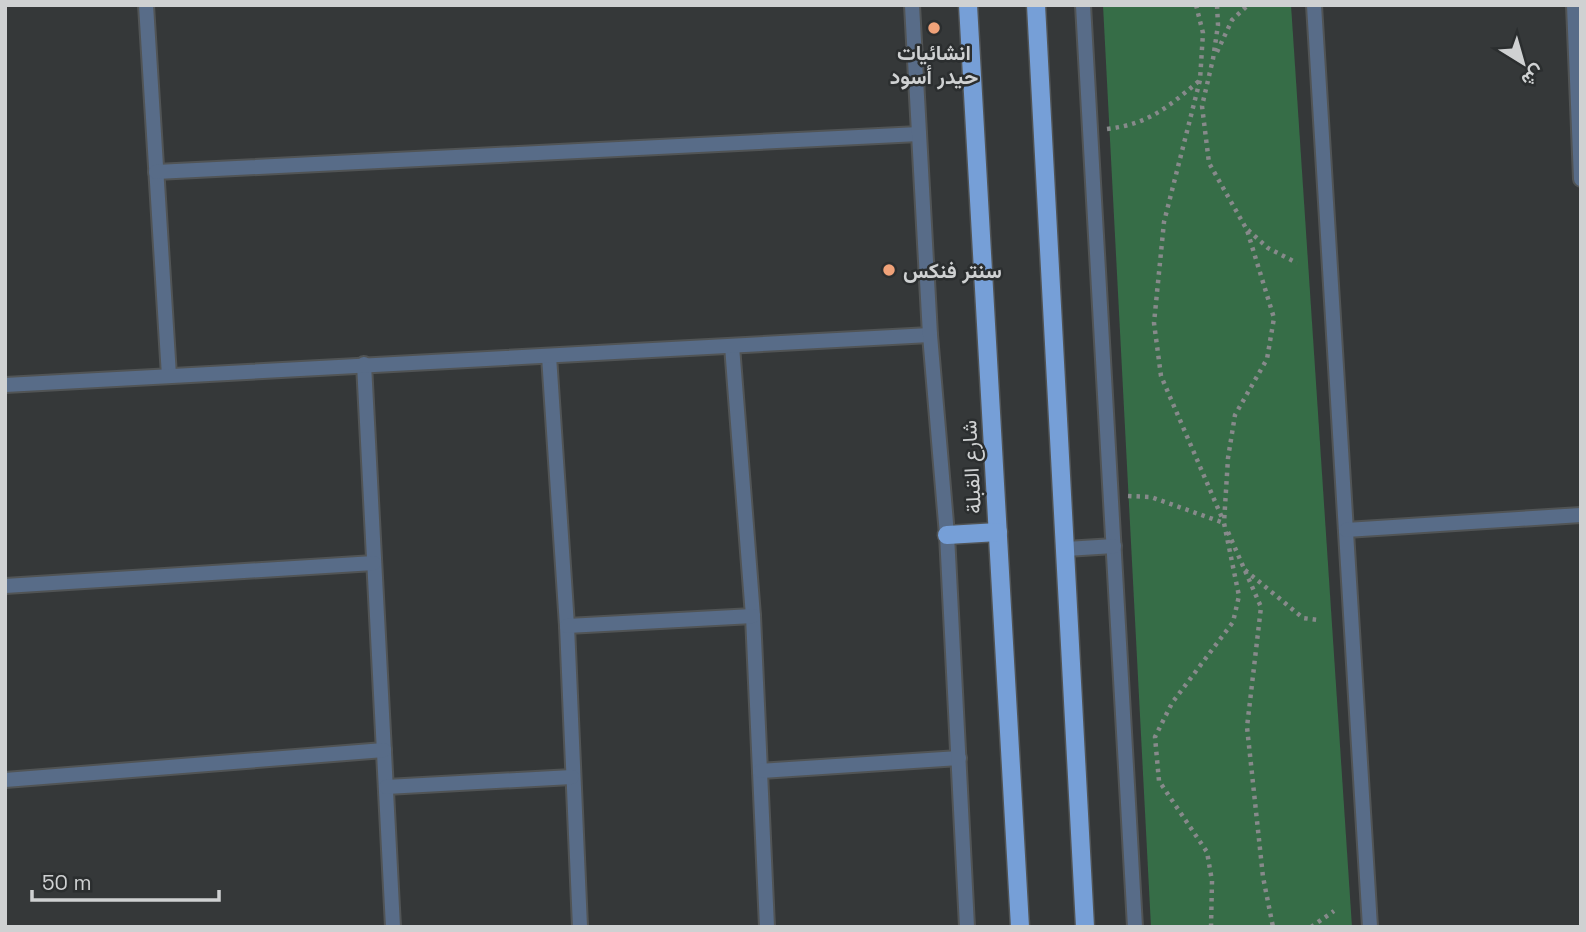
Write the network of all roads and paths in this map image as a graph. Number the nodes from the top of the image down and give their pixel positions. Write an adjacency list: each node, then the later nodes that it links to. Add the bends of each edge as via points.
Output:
1 (146, 5): 15 (street)
2 (912, 5): 14 (street)
3 (968, 5): 29 (main road, شارع القبلة)
4 (1036, 5): 32 (main road)
5 (1083, 5): 13 (street)
6 (1196, 5): 12 (path, via 1203,33)
7 (1217, 5): 11 (path)
8 (1248, 5): 11 (path, via 1231,20)
9 (1314, 5): 28 (street)
10 (1574, 5): 16 (street)
11 (1213, 60): 17 (path, via 1202,106 1209,163)
12 (1200, 80): 13 (path, via 1154,117); 27 (path, via 1164,222 1154,323 1161,376)
13 (1090, 130): 25 (street)
14 (919, 134): 15 (street); 19 (street)
15 (156, 172): 23 (street)
16 (1581, 179)
17 (1247, 230): 18 (path); 27 (path, via 1274,318 1268,359 1235,415)
18 (1297, 263)
19 (930, 335): 20 (street); 30 (street)
20 (732, 346): 21 (street); 36 (street)
21 (549, 356): 22 (street); 38 (street)
22 (364, 364): 23 (street); 33 (street)
23 (169, 376): 24 (street)
24 (5, 385)
25 (1111, 495): 27 (path, via 1152,498); 31 (street)
26 (1581, 515): 28 (street)
27 (1224, 523): 34 (path); 53 (path, via 1239,596 1233,622 1179,693 1155,737 1160,781 1207,852 1212,881)
28 (1346, 530): 56 (street)
29 (998, 533): 30 (main road); 50 (main road, شارع القبلة)
30 (947, 535): 40 (street)
31 (1114, 546): 32 (street); 52 (street)
32 (1066, 549): 51 (main road)
33 (374, 563): 35 (street); 39 (street)
34 (1245, 569): 37 (path, via 1303,618); 54 (path, via 1261,607 1247,727)
35 (5, 586)
36 (753, 616): 38 (street); 41 (street)
37 (1318, 620)
38 (567, 626): 42 (street)
39 (384, 750): 43 (street); 44 (street)
40 (959, 758): 41 (street); 49 (street)
41 (760, 771): 48 (street)
42 (572, 777): 44 (street); 47 (street)
43 (5, 779)
44 (386, 787): 46 (street)
45 (1334, 911): 55 (path)
46 (393, 927)
47 (580, 927)
48 (767, 927)
49 (967, 927)
50 (1020, 927)
51 (1085, 927)
52 (1135, 927)
53 (1210, 927)
54 (1273, 927)
55 (1311, 927)
56 (1370, 927)

